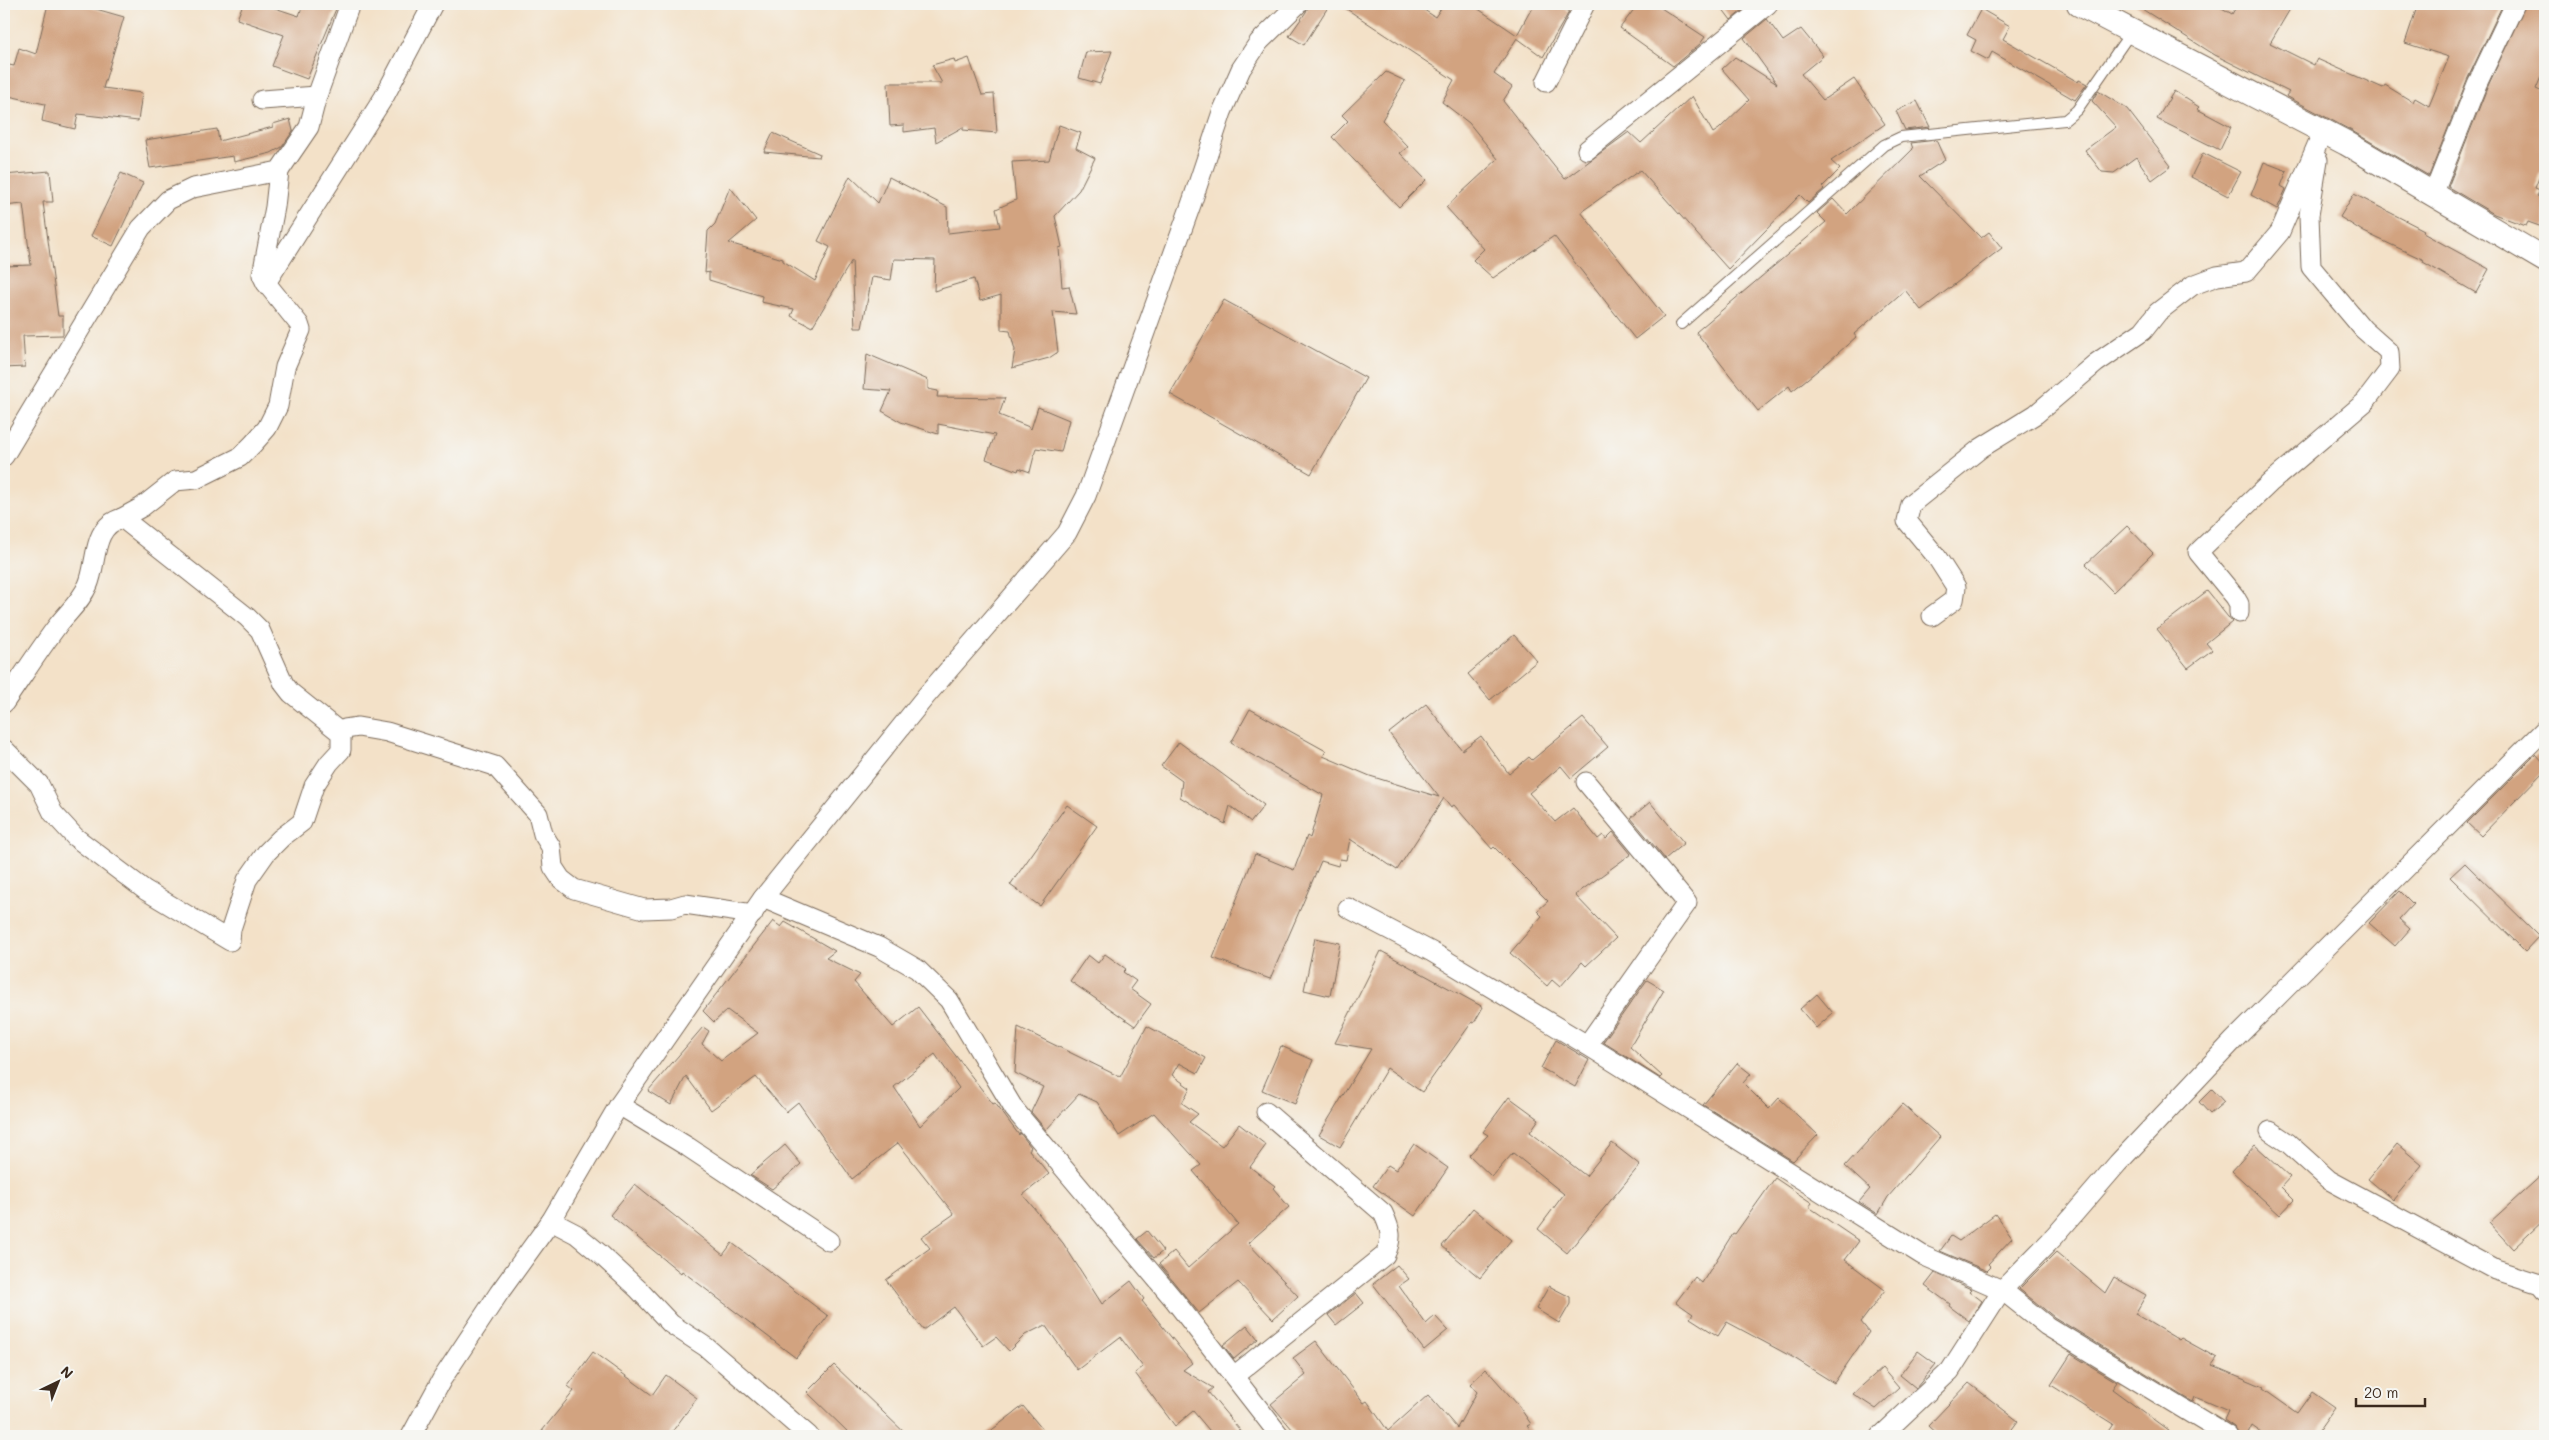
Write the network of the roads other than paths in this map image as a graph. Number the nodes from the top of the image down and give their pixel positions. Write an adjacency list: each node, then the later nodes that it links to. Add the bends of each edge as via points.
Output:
1 (350, 4): 10 (street)
2 (433, 4): 17 (street, via 384,97)
3 (1298, 4): 30 (street, via 1259,42 1241,69 1222,112 1086,496 1067,533 926,696)
4 (1585, 4): 9 (street)
5 (1768, 4): 13 (street)
6 (2079, 4): 8 (street)
7 (2515, 4): 15 (street, via 2477,84)
8 (2131, 32): 12 (street); 18 (lane, via 2077,110 2065,120 1901,137 1884,145)
9 (1546, 82)
10 (317, 96): 11 (street); 14 (street, via 309,127)
11 (262, 100)
12 (2323, 131): 15 (street); 23 (street, via 2309,215 2311,267 2364,329 2389,352 2390,369 2364,402 2271,482 2198,552 2235,597); 24 (street, via 2280,232 2246,272 2217,276 2194,285 2158,312 2143,331 2096,363 2036,414 1981,448 1911,504 1907,521 1956,587 1954,600)
13 (1587, 150)
14 (279, 171): 17 (street, via 262,266); 19 (street, via 193,188 168,200 141,228)
15 (2433, 195): 16 (street)
16 (2545, 260)
17 (266, 283): 20 (street, via 301,330 285,367 278,406 267,428 240,457 196,478 175,481)
18 (1681, 324)
19 (4, 456)
20 (142, 507): 21 (street); 22 (street)
21 (122, 518): 22 (street); 25 (street, via 104,530 95,549 93,572 82,598 66,615)
22 (139, 531): 27 (street, via 260,630 287,689)
23 (2239, 613)
24 (1932, 616)
25 (4, 703)
26 (2545, 729): 39 (street, via 2233,1041)
27 (341, 733): 28 (street, via 341,750 314,786 302,822 266,853 248,880 230,941 145,890 75,837 53,813 39,784); 30 (street, via 358,727 387,732 495,766 538,814 543,834 551,847 553,867 574,889 644,909 685,904)
28 (4, 749)
29 (1586, 782): 32 (street, via 1687,903)
30 (758, 906): 33 (street); 40 (street, via 879,948 917,969 949,1000 1014,1109)
31 (1348, 908): 32 (street, via 1432,952)
32 (1587, 1045): 39 (street, via 1922,1255)
33 (619, 1105): 36 (street); 37 (street)
34 (1266, 1112): 40 (street, via 1383,1213 1391,1229 1391,1242 1385,1255)
35 (2270, 1131): 38 (street, via 2329,1180 2496,1270)
36 (551, 1221): 41 (street, via 448,1371); 42 (street, via 576,1234 599,1253 672,1324 706,1347)
37 (829, 1241)
38 (2544, 1284)
39 (2002, 1290): 44 (street, via 1950,1370); 45 (street, via 2062,1336)
40 (1234, 1376): 43 (street)
41 (411, 1436)
42 (809, 1436)
43 (1280, 1436)
44 (1881, 1436)
45 (2228, 1436)

